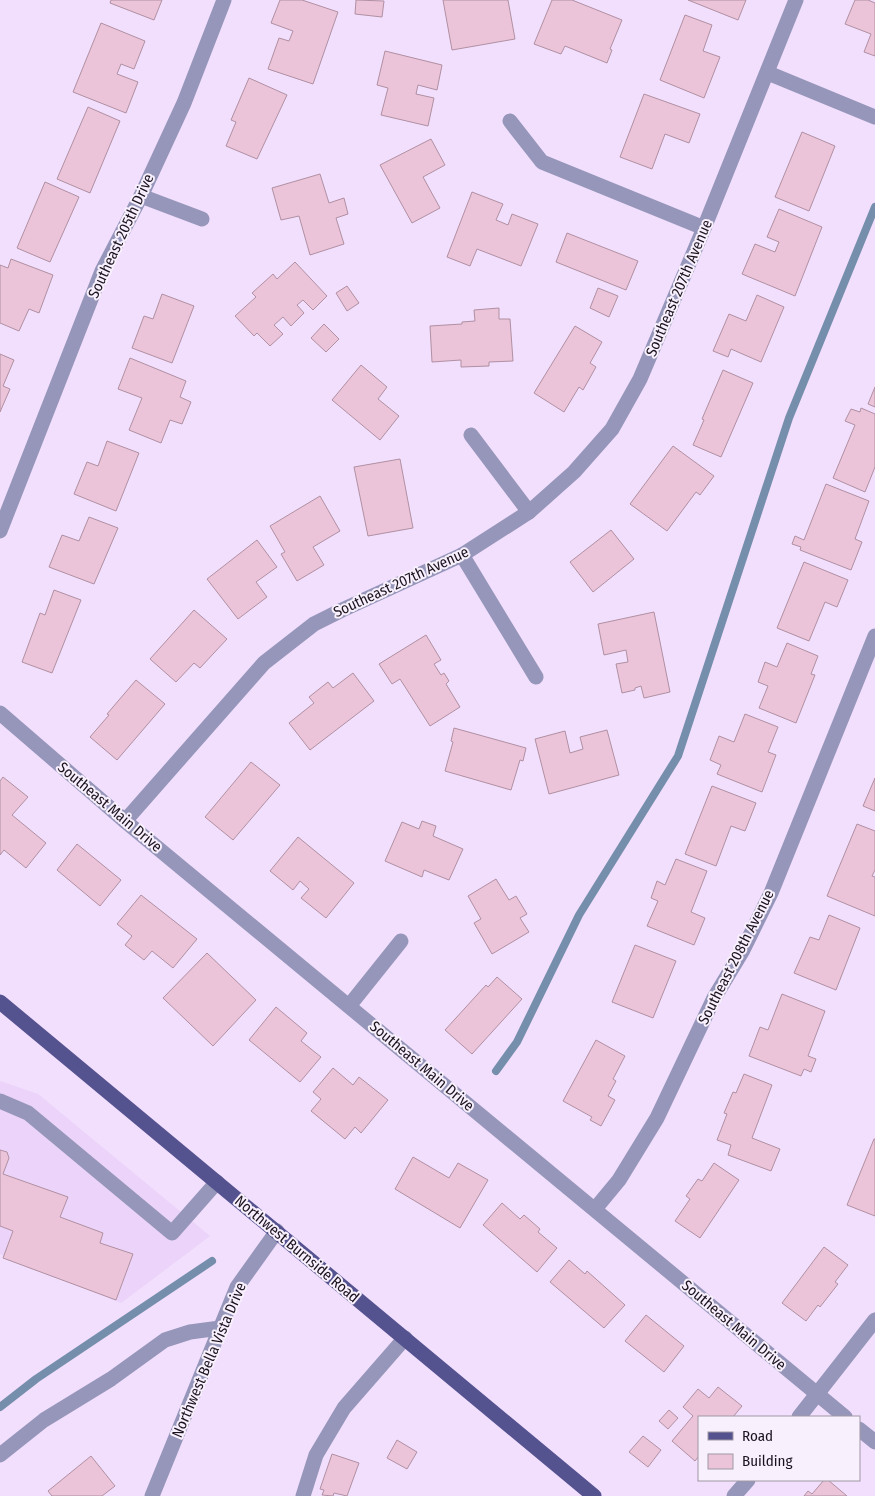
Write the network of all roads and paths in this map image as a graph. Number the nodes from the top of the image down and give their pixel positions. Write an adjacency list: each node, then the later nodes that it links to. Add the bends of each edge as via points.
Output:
1 (224, 0): 6 (street, Southeast 205th Drive, via 184,103)
2 (796, 0): 3 (street, Southeast 207th Avenue)
3 (768, 73): 4 (street); 8 (street, Southeast 207th Avenue)
4 (875, 116)
5 (510, 121): 8 (street, via 542,162)
6 (141, 196): 7 (street); 11 (street, Southeast 205th Drive, via 102,271)
7 (202, 219)
8 (704, 228): 10 (street, Southeast 207th Avenue, via 640,379 612,429 574,472)
9 (471, 436): 10 (street)
10 (529, 512): 12 (street, Southeast 207th Avenue)
11 (0, 531)
12 (462, 556): 14 (street); 16 (street, Southeast 207th Avenue, via 314,624 264,662)
13 (875, 636): 22 (street, Southeast 208th Avenue, via 771,893 743,950 714,998 658,1118 619,1180)
14 (536, 677)
15 (0, 714): 16 (street, Southeast Main Drive)
16 (125, 821): 19 (street, Southeast Main Drive)
17 (401, 941): 19 (street)
18 (0, 1002): 21 (main road, Northwest Burnside Road)
19 (349, 1006): 22 (street, Southeast Main Drive)
20 (0, 1102): 21 (street, via 28,1113 172,1234)
21 (217, 1182): 23 (main road, Northwest Burnside Road)
22 (595, 1209): 27 (street, Southeast Main Drive)
23 (277, 1231): 25 (street, Northwest Bella Vista Drive, via 237,1286); 26 (main road, Northwest Burnside Road)
24 (875, 1320): 27 (street)
25 (220, 1328): 32 (street, via 165,1340 111,1379 44,1420); 34 (street, Northwest Bella Vista Drive)
26 (405, 1338): 35 (street, via 344,1408 316,1454); 36 (main road, Northwest Burnside Road)
27 (818, 1395): 28 (street); 29 (street, Southeast Main Drive)
28 (801, 1416)
29 (844, 1416)
30 (860, 1430): 31 (street)
31 (875, 1442)
32 (0, 1455)
33 (747, 1481): 37 (street)
34 (152, 1496)
35 (303, 1496)
36 (594, 1496)
37 (734, 1496)

